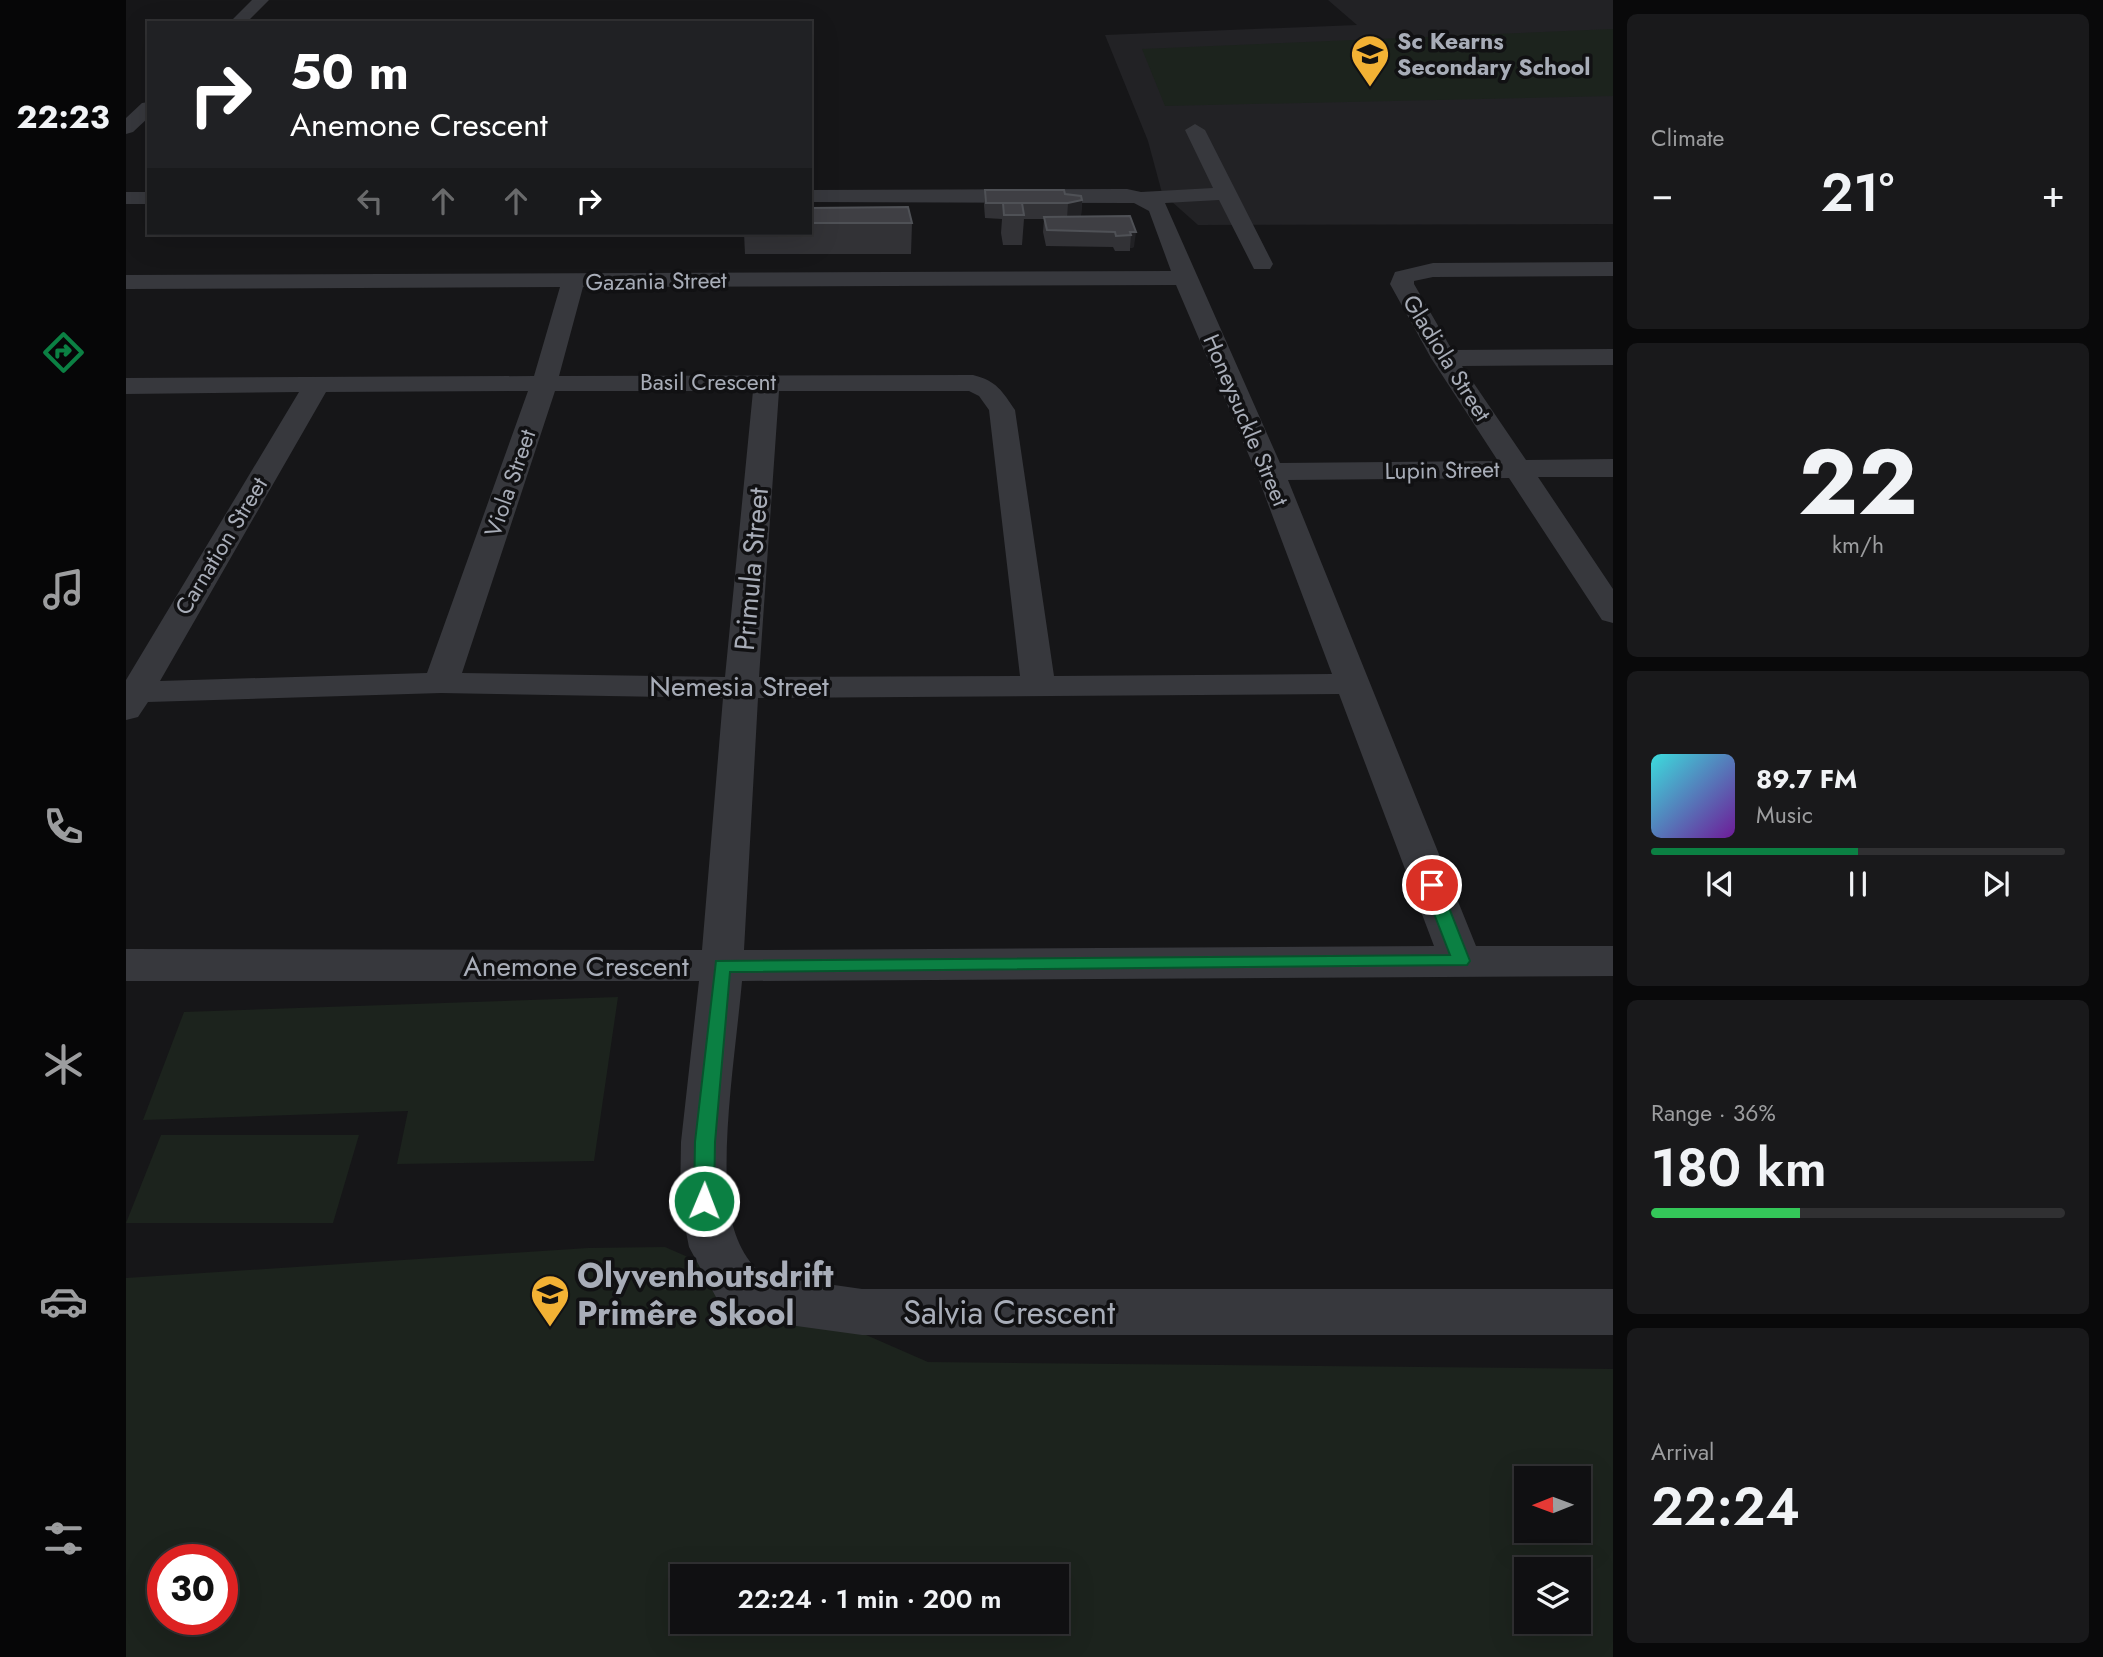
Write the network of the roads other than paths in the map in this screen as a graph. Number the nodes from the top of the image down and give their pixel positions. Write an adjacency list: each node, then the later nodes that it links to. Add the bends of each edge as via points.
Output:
1 (261, 0): 2 (street)
2 (239, 21)
3 (147, 109): 4 (street)
4 (126, 128)
5 (1195, 130): 6 (street)
6 (1227, 193): 10 (street); 11 (street)
7 (812, 195): 10 (street)
8 (126, 198): 9 (street)
9 (147, 198)
10 (1141, 198): 13 (street, Honeysuckle Street, via 1158,208)
11 (1262, 264)
12 (1613, 269): 17 (street, Gladiola Street, via 1433,270 1403,277 1405,292)
13 (1185, 278): 15 (street, Gazania Street); 24 (street, Honeysuckle Street)
14 (126, 282): 15 (street, Gazania Street)
15 (573, 282): 18 (street, Viola Street)
16 (1613, 357): 17 (street)
17 (1444, 358): 22 (street, Gladiola Street)
18 (545, 381): 19 (street, Basil Crescent); 20 (street, Basil Crescent); 26 (street, Viola Street)
19 (767, 382): 27 (street, Basil Crescent, via 947,382 973,383 988,390 1002,410); 29 (street, Primula Street)
20 (317, 384): 21 (street, Basil Crescent); 30 (street, Carnation Street)
21 (126, 386)
22 (1518, 468): 23 (street, Lupin Street); 24 (street, Lupin Street); 25 (street, Gladiola Street)
23 (1613, 468)
24 (1270, 472): 28 (street, Honeysuckle Street)
25 (1613, 614)
26 (442, 683): 29 (street, Nemesia Street); 30 (street, Nemesia Street)
27 (1038, 684): 28 (street, Nemesia Street); 29 (street, Nemesia Street)
28 (1352, 684): 31 (street, Honeysuckle Street)
29 (741, 688): 34 (street, Primula Street)
30 (129, 698)
31 (1461, 961): 32 (street, Anemone Crescent); 34 (street, Anemone Crescent)
32 (1613, 961)
33 (126, 965): 34 (street, Anemone Crescent)
34 (722, 966): 35 (street, Salvia Crescent, via 705,1142 704,1201 714,1247 735,1283 760,1298 862,1312)
35 (1613, 1312)

